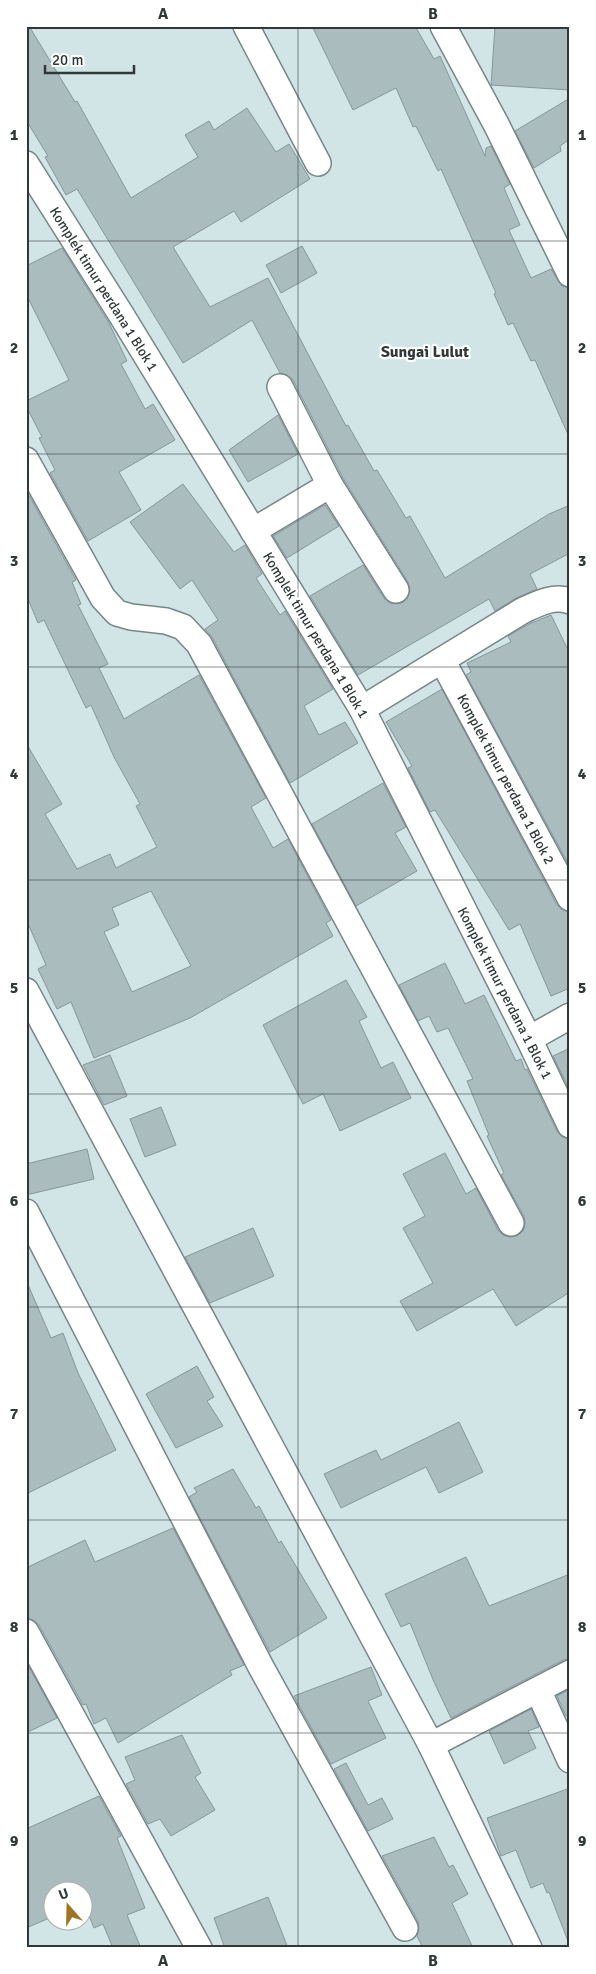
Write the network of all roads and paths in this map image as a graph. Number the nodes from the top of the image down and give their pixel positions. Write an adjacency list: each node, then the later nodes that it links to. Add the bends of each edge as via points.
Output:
1 (246, 26): 3 (street)
2 (443, 26): 5 (street, via 496,124)
3 (318, 163)
4 (26, 164): 9 (street, Komplek timur perdana 1 Blok 1)
5 (570, 274)
6 (280, 387): 8 (street)
7 (26, 460): 21 (street, via 103,598 112,608 117,613 183,627 199,644)
8 (330, 484): 9 (street); 10 (street)
9 (254, 531): 13 (street, Komplek timur perdana 1 Blok 1)
10 (396, 590)
11 (570, 601): 12 (street, via 559,598 522,611)
12 (442, 660): 13 (street); 14 (street, Komplek timur perdana 1 Blok 2)
13 (362, 709): 18 (street, Komplek timur perdana 1 Blok 1)
14 (570, 898)
15 (26, 991): 17 (street)
16 (570, 1016): 18 (street)
17 (33, 1018): 25 (street)
18 (529, 1039): 19 (street, Komplek timur perdana 1 Blok 1)
19 (570, 1125)
20 (26, 1212): 27 (street, via 261,1667)
21 (512, 1222)
22 (26, 1632): 28 (street)
23 (570, 1673): 24 (street)
24 (538, 1690): 25 (street); 26 (street)
25 (431, 1746): 29 (street)
26 (570, 1760)
27 (405, 1928)
28 (200, 1948)
29 (529, 1948)

